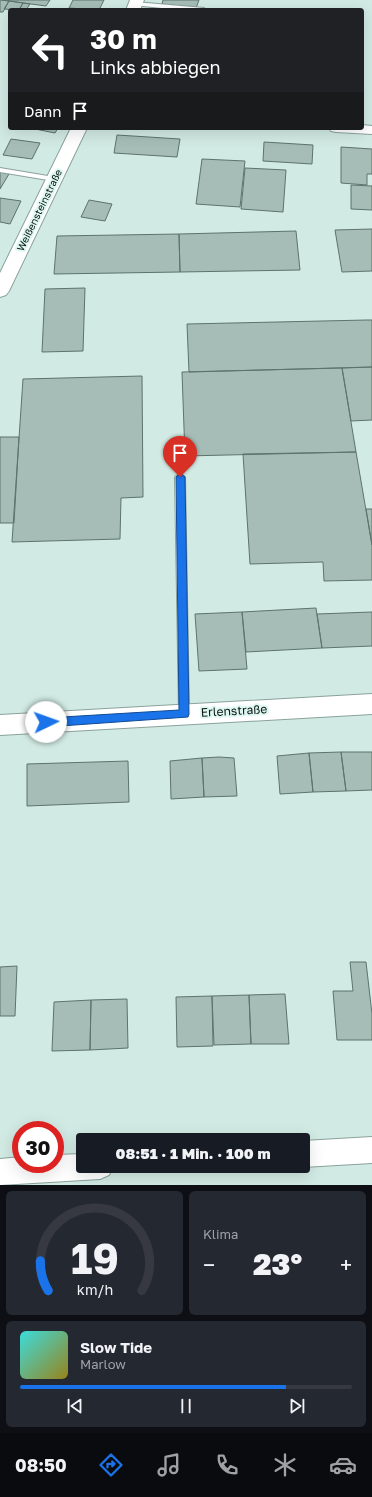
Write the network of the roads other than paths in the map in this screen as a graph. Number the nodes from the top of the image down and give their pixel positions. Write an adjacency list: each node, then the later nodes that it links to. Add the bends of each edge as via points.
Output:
1 (135, 5): 2 (lane)
2 (176, 8)
3 (78, 130): 5 (street, Weißensteinstraße)
4 (0, 170): 5 (lane)
5 (54, 179): 6 (street, Weißensteinstraße)
6 (0, 291)
7 (180, 477): 9 (lane)
8 (372, 704): 9 (street, Erlenstraße)
9 (184, 714): 10 (street, Erlenstraße)
10 (0, 725)
11 (372, 1150): 12 (street)
12 (310, 1154)
13 (76, 1167): 14 (street)
14 (0, 1172)

